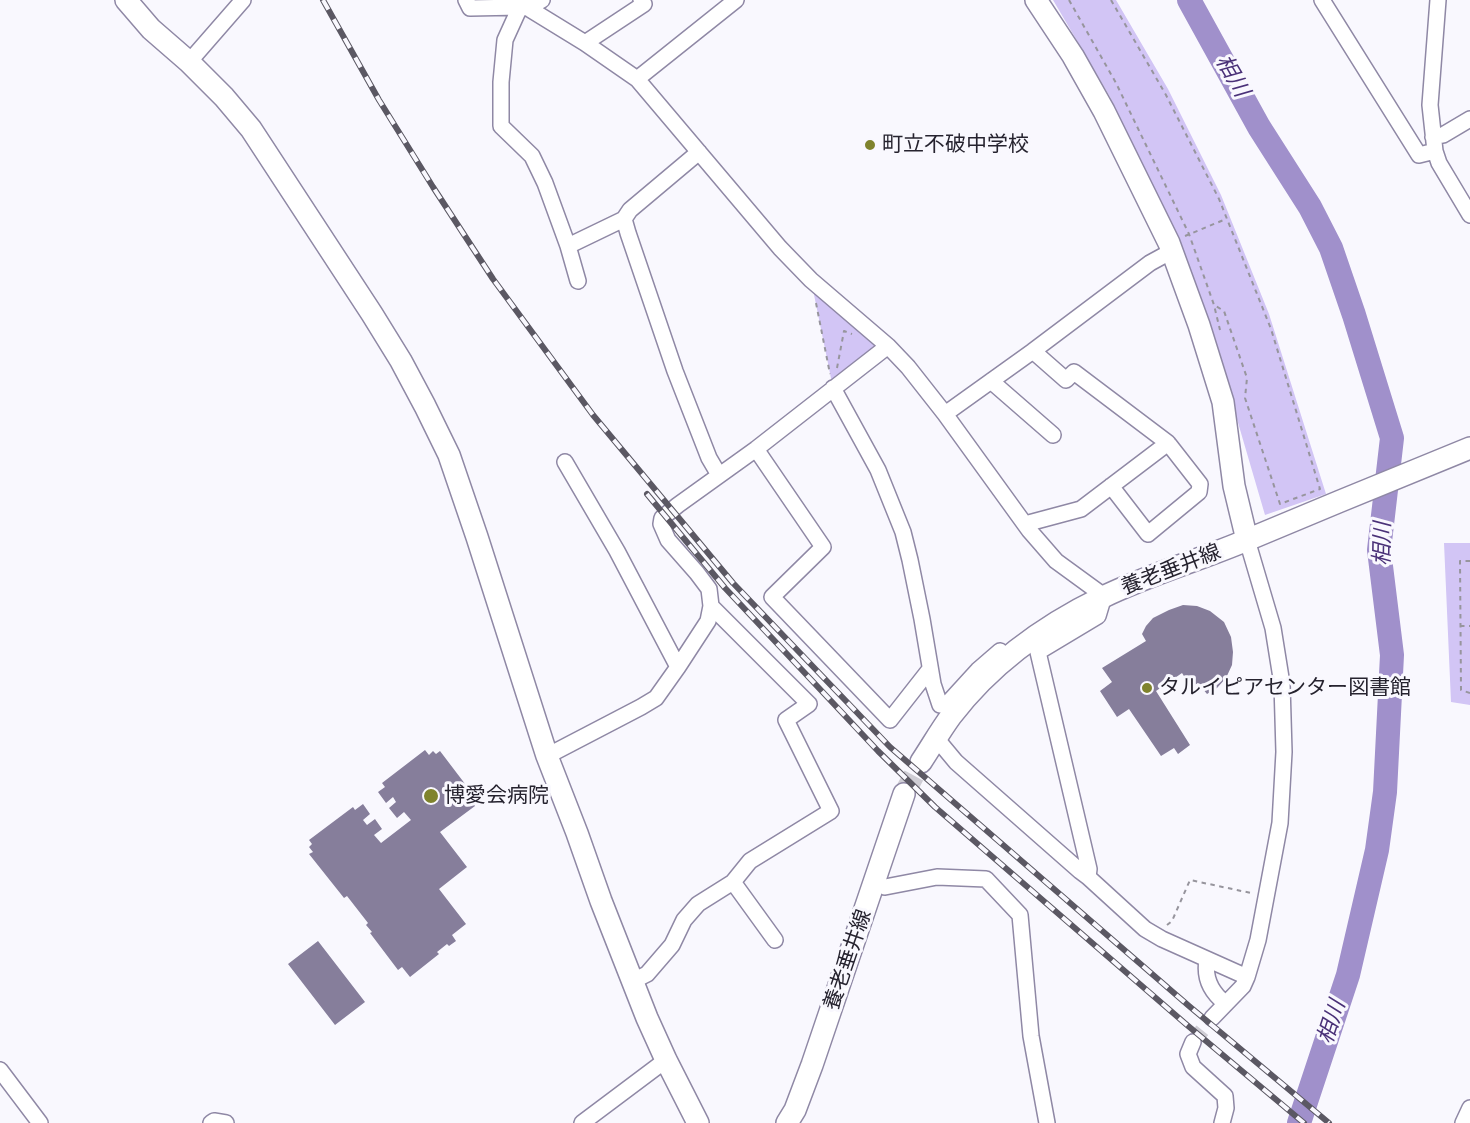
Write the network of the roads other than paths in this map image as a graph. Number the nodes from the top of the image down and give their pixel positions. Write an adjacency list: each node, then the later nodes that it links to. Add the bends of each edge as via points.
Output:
1 (126, 0): 11 (street)
2 (243, 0): 11 (street)
3 (466, 0): 9 (street, via 470,8)
4 (641, 0): 10 (street, via 644,4)
5 (736, 0): 12 (street)
6 (1036, 0): 19 (street, via 1074,56 1104,111)
7 (1322, 0): 14 (street, via 1419,155)
8 (1438, 0): 14 (street, via 1430,105)
9 (529, 4): 10 (street); 18 (street, via 505,40 501,126 532,156)
10 (585, 43): 12 (street)
11 (189, 62): 41 (street, via 251,129 372,314 425,406 449,455)
12 (637, 79): 15 (street)
13 (1470, 119): 14 (street)
14 (1434, 144): 16 (street, via 1439,163)
15 (699, 152): 17 (street); 21 (street, via 811,280)
16 (1470, 215)
17 (624, 219): 18 (street); 31 (street, via 675,371)
18 (568, 246): 20 (street)
19 (1172, 250): 22 (street); 34 (street, via 1223,402 1234,486)
20 (578, 281)
21 (888, 346): 24 (street); 25 (street)
22 (1033, 351): 23 (street); 27 (street, via 1066,380 1074,372)
23 (991, 381): 25 (street); 26 (street)
24 (833, 388): 29 (street); 39 (street, via 878,470 903,532)
25 (945, 414): 33 (street)
26 (1053, 435)
27 (1168, 443): 32 (street); 32 (street, via 1200,484 1199,492 1148,534)
28 (1470, 448): 34 (street, 養老垂井線)
29 (756, 449): 31 (street); 39 (street, via 823,547 772,597 890,720)
30 (565, 462): 38 (street)
31 (719, 475): 36 (street, via 662,518 661,524 668,540 709,589)
32 (1111, 486): 33 (street, via 1081,509)
33 (1025, 524): 35 (street, via 1056,561)
34 (1247, 540): 35 (street, 養老垂井線); 49 (street, via 1274,628 1282,684 1284,752 1280,823 1258,940)
35 (1104, 596): 40 (street, 養老垂井線, via 1018,649 973,691); 44 (street, via 1098,616 1038,652)
36 (711, 606): 38 (street, via 708,621); 45 (street, via 809,704 786,720 831,811 750,861)
37 (1016, 638): 39 (street, via 978,670 946,705 940,705)
38 (678, 667): 41 (street, via 656,698)
39 (930, 669)
40 (936, 738): 42 (street, 養老垂井線); 44 (street, via 956,762)
41 (547, 756): 50 (street)
42 (921, 762)
43 (904, 795): 62 (street, 養老垂井線, via 812,1065)
44 (1088, 877): 48 (street, via 1145,928)
45 (733, 882): 47 (street); 50 (street, via 698,904 684,920 672,945 647,974)
46 (885, 887): 63 (street, via 937,877 986,879 1020,915 1031,1036)
47 (775, 940)
48 (1207, 960): 49 (street); 51 (street, via 1209,983)
49 (1247, 977): 51 (street)
50 (633, 981): 54 (street)
51 (1225, 1003): 52 (street)
52 (1212, 1018)
53 (1192, 1042): 64 (street, via 1188,1054 1193,1067 1225,1096)
54 (666, 1060): 60 (street); 61 (street)
55 (0, 1070): 57 (street)
56 (1470, 1108): 65 (street)
57 (40, 1123)
58 (211, 1123): 59 (street)
59 (226, 1123)
60 (582, 1123)
61 (698, 1123)
62 (787, 1123)
63 (1047, 1123)
64 (1222, 1123)
65 (1463, 1123)

